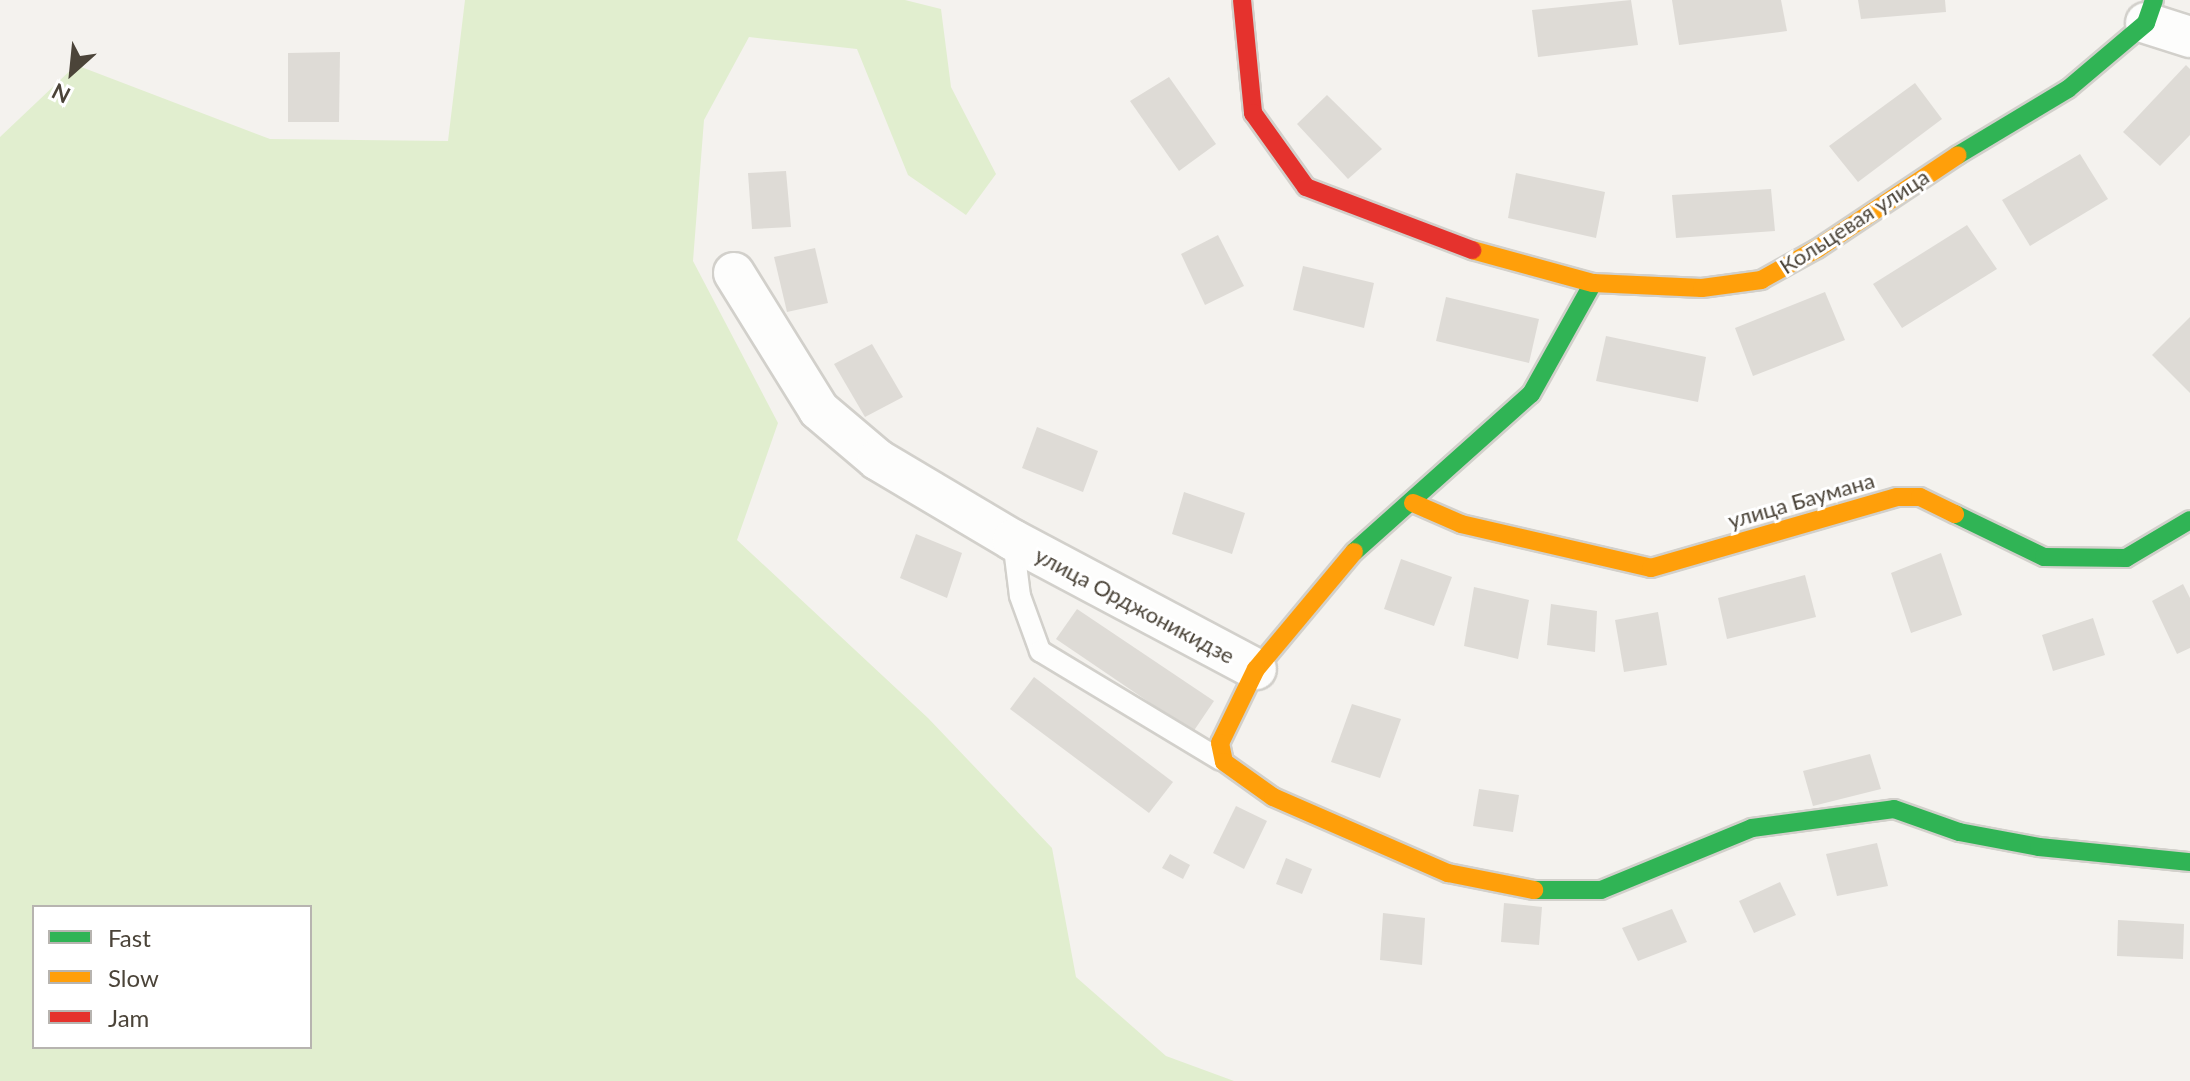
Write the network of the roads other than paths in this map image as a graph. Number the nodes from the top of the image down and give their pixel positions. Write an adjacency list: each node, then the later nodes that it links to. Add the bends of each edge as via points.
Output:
1 (1242, 0): 5 (street, Кольцевая улица, via 1253,113 1306,187 1494,258)
2 (2150, 12): 3 (street, Кольцевая улица); 5 (street, Кольцевая улица, via 2068,89 1761,280 1702,288)
3 (2190, 37)
4 (734, 273): 8 (street, улица Орджоникидзе, via 819,410 878,460)
5 (1593, 283): 6 (street, via 1531,394)
6 (1413, 503): 7 (street, улица Баумана, via 1461,524 1651,568 1897,497 1920,497 2044,557 2126,558); 9 (street, via 1360,545)
7 (2190, 520)
8 (1013, 540): 9 (street, улица Орджоникидзе); 10 (lane, via 1020,596 1040,651)
9 (1256, 669): 10 (street, улица Орджоникидзе, via 1220,743)
10 (1224, 762): 11 (street, via 1273,797 1338,827 1448,873 1521,890 1601,890 1752,828 1894,809 1959,832 2039,847)
11 (2190, 862)

